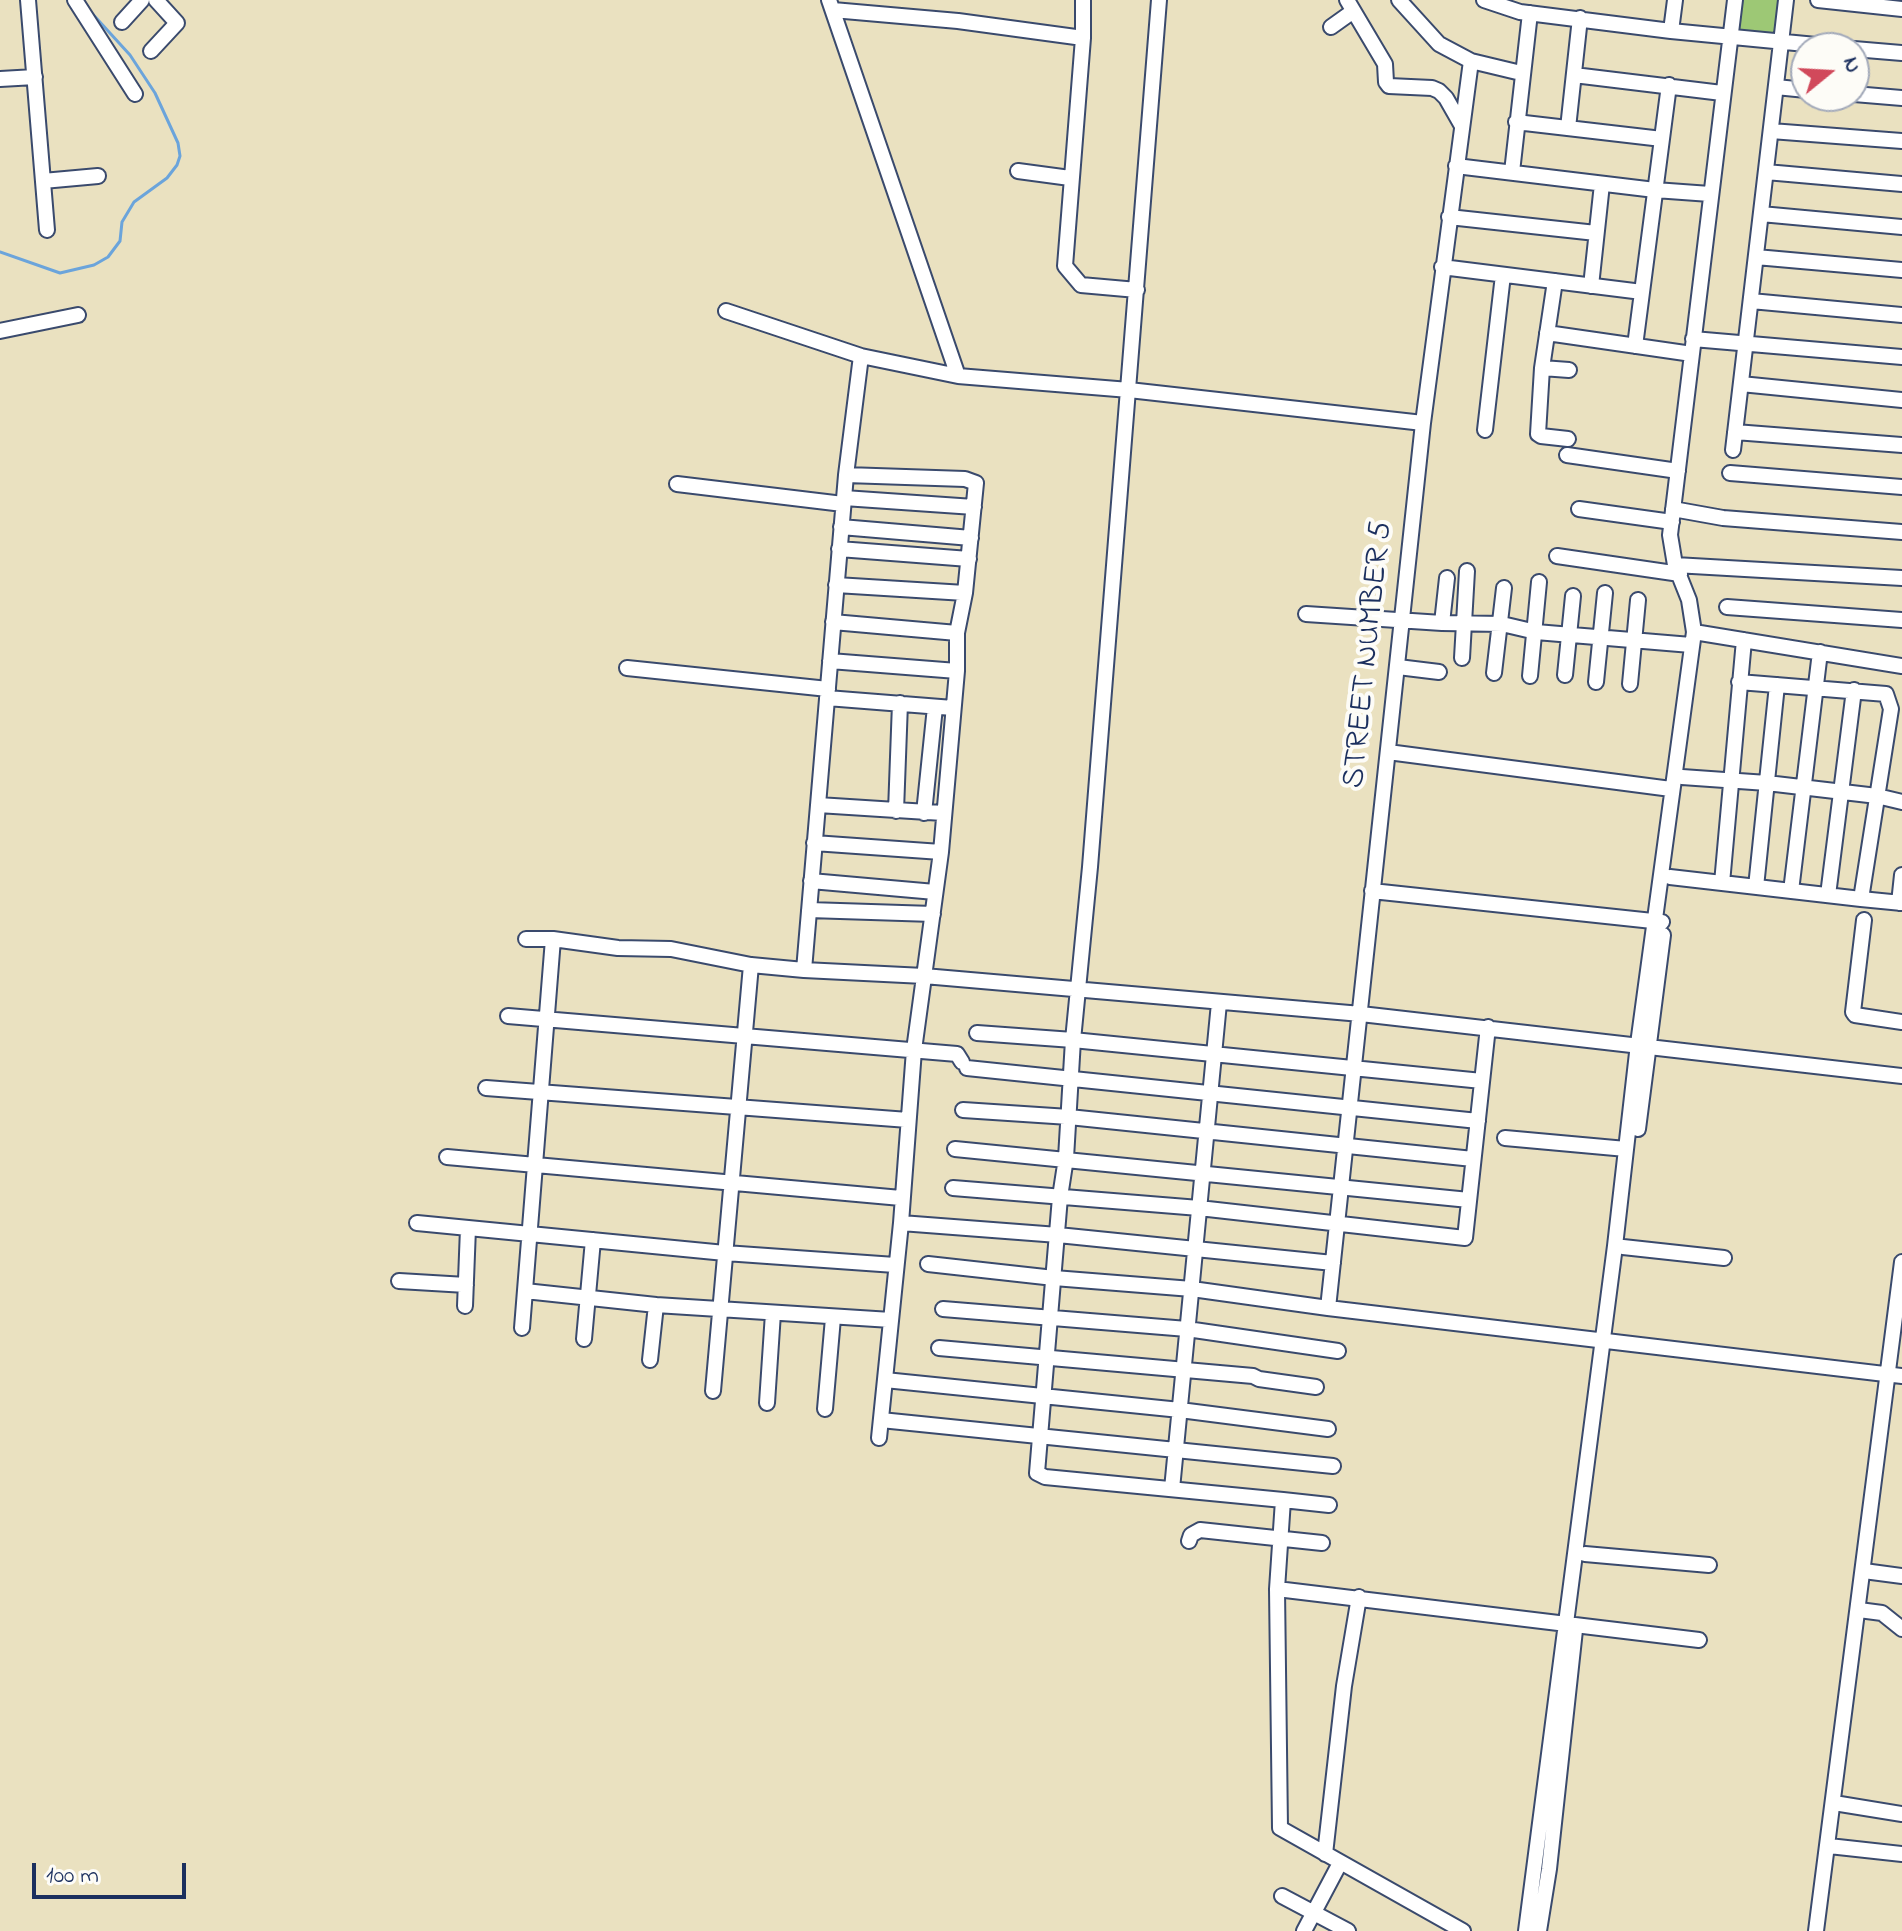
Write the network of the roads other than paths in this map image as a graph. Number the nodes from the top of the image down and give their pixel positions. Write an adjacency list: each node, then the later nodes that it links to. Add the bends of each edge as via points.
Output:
1 (28, 0): 31 (street)
2 (75, 0): 37 (street)
3 (142, 0): 18 (street)
4 (156, 0): 26 (street, via 177,23)
5 (1083, 0): 22 (street)
6 (1159, 0): 68 (street)
7 (1399, 0): 28 (street, via 1439,44)
8 (1675, 0): 20 (street)
9 (1735, 0): 21 (street)
10 (1786, 0): 23 (street)
11 (1818, 0): 15 (street)
12 (1488, 1): 16 (street)
13 (831, 5): 22 (street); 83 (street)
14 (1350, 6): 19 (street); 41 (street, via 1385,64 1389,86 1439,91)
15 (1902, 9)
16 (1530, 13): 17 (street); 29 (street)
17 (1580, 18): 20 (street); 30 (street)
18 (122, 22)
19 (1331, 27)
20 (1671, 31): 21 (street)
21 (1731, 37): 23 (street); 36 (street)
22 (1083, 38): 51 (street)
23 (1780, 41): 24 (street); 34 (street)
24 (1790, 42)
25 (1870, 50): 27 (street)
26 (151, 51)
27 (1902, 53)
28 (1471, 61): 29 (street); 41 (street, STREET NUMBER 5)
29 (1521, 73): 40 (street)
30 (1574, 75): 33 (street); 42 (street)
31 (35, 77): 32 (street); 52 (street)
32 (0, 79)
33 (1669, 85): 36 (street); 44 (street)
34 (1776, 87): 35 (street); 43 (street)
35 (1790, 88)
36 (1722, 93): 56 (street)
37 (135, 94)
38 (1870, 95): 39 (street)
39 (1902, 98)
40 (1516, 122): 42 (street); 48 (street)
41 (1462, 126): 46 (street, STREET NUMBER 5)
42 (1568, 128): 44 (street)
43 (1771, 131): 45 (street); 49 (street)
44 (1662, 139): 55 (street)
45 (1902, 141)
46 (1456, 166): 48 (street); 58 (street, STREET NUMBER 5)
47 (1018, 171): 51 (street)
48 (1512, 172): 53 (street)
49 (1766, 172): 54 (street); 57 (street)
50 (98, 176): 52 (street)
51 (1070, 178): 68 (street, via 1065,266 1081,285)
52 (43, 181): 60 (street)
53 (1602, 184): 55 (street); 61 (street)
54 (1902, 184)
55 (1655, 190): 56 (street); 69 (street)
56 (1710, 194): 78 (street)
57 (1761, 214): 59 (street); 62 (street)
58 (1449, 217): 61 (street); 63 (street, STREET NUMBER 5)
59 (1902, 227)
60 (47, 230)
61 (1596, 233): 67 (street)
62 (1756, 257): 64 (street); 70 (street)
63 (1442, 267): 65 (street); 87 (street, STREET NUMBER 5)
64 (1902, 270)
65 (1503, 275): 66 (street); 88 (street)
66 (1555, 281): 67 (street); 75 (street)
67 (1591, 286): 69 (street)
68 (1137, 290): 85 (street)
69 (1642, 292): 77 (street)
70 (1751, 301): 73 (street); 76 (street)
71 (726, 311): 79 (street)
72 (78, 315): 74 (street)
73 (1902, 315)
74 (0, 331)
75 (1547, 333): 77 (street); 81 (street)
76 (1746, 344): 78 (street); 80 (street); 84 (street)
77 (1635, 346): 78 (street)
78 (1693, 346): 94 (street)
79 (861, 356): 83 (street); 96 (street)
80 (1902, 357)
81 (1542, 368): 82 (street); 90 (street, via 1538,434)
82 (1569, 370)
83 (958, 376): 85 (street)
84 (1741, 384): 86 (street); 89 (street)
85 (1129, 390): 87 (street); 191 (street)
86 (1902, 400)
87 (1423, 423): 123 (street, STREET NUMBER 5)
88 (1485, 430)
89 (1735, 432): 91 (street); 92 (street)
90 (1568, 439)
91 (1902, 445)
92 (1733, 450)
93 (1567, 455): 94 (street)
94 (1678, 471): 102 (street)
95 (1730, 473): 98 (street)
96 (846, 475): 99 (street); 100 (street, via 965,479 976,483)
97 (677, 484): 99 (street)
98 (1902, 487)
99 (843, 501): 100 (street); 103 (street)
100 (974, 507): 105 (street)
101 (1579, 509): 102 (street)
102 (1672, 516): 104 (street); 109 (street, via 1670,535)
103 (841, 527): 105 (street); 106 (street)
104 (1902, 532)
105 (971, 538): 108 (street)
106 (839, 549): 108 (street); 114 (street)
107 (1557, 556): 109 (street)
108 (969, 559): 116 (street)
109 (1678, 569): 112 (street); 131 (street)
110 (1467, 571): 126 (street)
111 (1447, 578): 125 (street)
112 (1902, 578)
113 (1539, 582): 128 (street)
114 (836, 585): 116 (street); 124 (street)
115 (1504, 588): 127 (street)
116 (965, 593): 129 (street)
117 (1605, 593): 132 (street)
118 (1573, 596): 130 (street)
119 (1638, 600): 134 (street)
120 (1727, 607): 122 (street)
121 (1306, 614): 123 (street)
122 (1902, 620)
123 (1402, 621): 125 (street); 139 (street, STREET NUMBER 5)
124 (833, 622): 129 (street); 137 (street)
125 (1442, 623): 126 (street)
126 (1464, 623): 127 (street); 136 (street)
127 (1502, 624): 128 (street); 143 (street)
128 (1536, 632): 130 (street); 145 (street)
129 (957, 633): 141 (street)
130 (1569, 634): 132 (street); 144 (street)
131 (1696, 637): 133 (street); 134 (street); 157 (street); 161 (street)
132 (1601, 638): 134 (street); 146 (street)
133 (1744, 640): 135 (street); 147 (street)
134 (1634, 642): 148 (street)
135 (1820, 652): 138 (street); 150 (street)
136 (1462, 658)
137 (830, 661): 141 (street); 152 (street)
138 (1902, 666)
139 (1398, 667): 142 (street); 156 (street, STREET NUMBER 5)
140 (627, 668): 152 (street)
141 (957, 671): 155 (street)
142 (1439, 672)
143 (1494, 673)
144 (1565, 675)
145 (1530, 676)
146 (1596, 682)
147 (1739, 682): 149 (street); 158 (street)
148 (1630, 684)
149 (1777, 685): 150 (street); 159 (street)
150 (1816, 688): 151 (street); 160 (street)
151 (1854, 690): 162 (street); 163 (street, via 1886,694 1891,709)
152 (827, 694): 153 (street); 165 (street)
153 (900, 703): 154 (street); 166 (street)
154 (935, 707): 155 (street); 167 (street)
155 (953, 708): 168 (street)
156 (1388, 752): 161 (street); 176 (street, STREET NUMBER 5)
157 (1682, 777): 158 (street); 172 (street)
158 (1730, 782): 159 (street); 174 (street)
159 (1767, 783): 160 (street); 175 (street)
160 (1804, 788): 162 (street); 177 (street)
161 (1671, 789): 185 (street)
162 (1841, 792): 163 (street); 179 (street)
163 (1877, 796): 164 (street); 180 (street)
164 (1902, 802)
165 (818, 805): 166 (street); 169 (street)
166 (896, 811): 167 (street)
167 (924, 813): 168 (street)
168 (943, 813): 170 (street)
169 (814, 843): 170 (street); 173 (street)
170 (941, 852): 178 (street)
171 (1902, 875): 181 (street)
172 (1670, 877): 174 (street); 185 (street)
173 (811, 881): 178 (street); 182 (street)
174 (1722, 883): 175 (street)
175 (1756, 887): 177 (street)
176 (1372, 891): 185 (street); 193 (street, STREET NUMBER 5)
177 (1791, 891): 179 (street)
178 (935, 892): 183 (street)
179 (1828, 895): 180 (street)
180 (1861, 899): 181 (street)
181 (1900, 903)
182 (809, 910): 183 (street); 189 (street)
183 (933, 914): 190 (street)
184 (1864, 920): 196 (street, via 1853,1012)
185 (1660, 922): 201 (street)
186 (526, 939): 187 (street)
187 (553, 939): 188 (street, via 671,949); 195 (street)
188 (751, 965): 189 (street); 199 (street)
189 (804, 970): 190 (street)
190 (924, 976): 191 (street); 202 (street)
191 (1078, 990): 192 (street); 200 (street)
192 (1219, 1003): 193 (street); 203 (street)
193 (1361, 1014): 197 (street); 204 (street, STREET NUMBER 5)
194 (508, 1016): 195 (street)
195 (545, 1019): 199 (street); 209 (street)
196 (1902, 1022)
197 (1488, 1027): 201 (street); 207 (street)
198 (977, 1033): 200 (street)
199 (745, 1036): 202 (street); 212 (street)
200 (1073, 1040): 203 (street); 206 (street)
201 (1644, 1045): 205 (street); 221 (street); 241 (street)
202 (914, 1050): 206 (street, via 957,1054 965,1065); 215 (street)
203 (1214, 1054): 204 (street); 210 (street)
204 (1354, 1067): 207 (street); 211 (street, STREET NUMBER 5)
205 (1902, 1076)
206 (1072, 1080): 210 (street); 214 (street)
207 (1482, 1081): 216 (street)
208 (486, 1088): 209 (street)
209 (540, 1091): 212 (street); 225 (street)
210 (1211, 1093): 211 (street); 217 (street)
211 (1349, 1107): 216 (street); 219 (street, STREET NUMBER 5)
212 (738, 1108): 215 (street); 227 (street)
213 (963, 1110): 214 (street)
214 (1069, 1117): 217 (street); 223 (street)
215 (908, 1120): 231 (street)
216 (1478, 1121): 224 (street)
217 (1207, 1132): 219 (street); 226 (street)
218 (1505, 1138): 221 (street)
219 (1346, 1146): 224 (street); 228 (street, STREET NUMBER 5)
220 (955, 1149): 223 (street)
221 (1626, 1149): 267 (street)
222 (447, 1157): 225 (street)
223 (1066, 1158): 226 (street); 230 (street)
224 (1473, 1159): 232 (street)
225 (536, 1165): 227 (street); 238 (street)
226 (1203, 1172): 228 (street); 233 (street)
227 (731, 1183): 231 (street); 243 (street)
228 (1341, 1186): 232 (street); 236 (street, STREET NUMBER 5)
229 (953, 1188): 230 (street)
230 (1060, 1197): 233 (street); 239 (street)
231 (901, 1198): 235 (street)
232 (1469, 1200): 236 (street, via 1465,1238)
233 (1199, 1208): 236 (street); 242 (street)
234 (417, 1223): 237 (street)
235 (901, 1223): 239 (street); 247 (street)
236 (1338, 1224): 245 (street, STREET NUMBER 5)
237 (468, 1228): 238 (street); 251 (street)
238 (530, 1234): 240 (street); 253 (street)
239 (1058, 1235): 242 (street); 249 (street)
240 (593, 1240): 243 (street); 254 (street)
241 (1623, 1247): 244 (street); 267 (street)
242 (1195, 1248): 245 (street); 252 (street)
243 (725, 1253): 247 (street); 257 (street)
244 (1724, 1258)
245 (1333, 1263): 258 (street, STREET NUMBER 5)
246 (928, 1264): 249 (street)
247 (895, 1265): 263 (street)
248 (1902, 1266): 273 (street)
249 (1054, 1278): 252 (street); 262 (street)
250 (399, 1281): 251 (street)
251 (466, 1285): 256 (street)
252 (1192, 1289): 258 (street); 265 (street)
253 (525, 1291): 254 (street); 264 (street)
254 (588, 1298): 255 (street); 266 (street)
255 (656, 1305): 257 (street); 271 (street)
256 (465, 1306)
257 (720, 1308): 260 (street); 276 (street)
258 (1328, 1308): 267 (street)
259 (943, 1309): 262 (street)
260 (773, 1313): 261 (street); 278 (street)
261 (833, 1318): 263 (street); 279 (street)
262 (1050, 1318): 265 (street); 270 (street)
263 (891, 1320): 274 (street)
264 (522, 1328)
265 (1187, 1329): 269 (street); 272 (street)
266 (584, 1339)
267 (1608, 1340): 273 (street); 293 (street); 300 (street)
268 (939, 1348): 270 (street)
269 (1338, 1351)
270 (1046, 1356): 272 (street); 277 (street)
271 (650, 1360)
272 (1184, 1371): 275 (street); 280 (street)
273 (1894, 1376): 295 (street)
274 (885, 1380): 277 (street); 281 (street)
275 (1316, 1387)
276 (713, 1391)
277 (1043, 1396): 280 (street); 284 (street)
278 (767, 1403)
279 (825, 1409)
280 (1180, 1410): 282 (street); 285 (street)
281 (881, 1420): 283 (street); 284 (street)
282 (1328, 1429)
283 (879, 1438)
284 (1039, 1438): 285 (street); 287 (street, via 1040,1476)
285 (1176, 1451): 286 (street); 287 (street)
286 (1333, 1466)
287 (1172, 1489): 288 (street)
288 (1283, 1500): 289 (street); 290 (street)
289 (1329, 1505)
290 (1281, 1538): 291 (street, via 1200,1530); 292 (street); 297 (street)
291 (1189, 1541)
292 (1322, 1543)
293 (1585, 1554): 294 (street); 300 (street)
294 (1709, 1565)
295 (1864, 1571): 296 (street); 299 (street)
296 (1902, 1576)
297 (1277, 1589): 298 (street); 306 (street, via 1280,1828)
298 (1359, 1597): 300 (street); 306 (street)
299 (1859, 1610): 301 (street, via 1882,1613); 303 (street)
300 (1571, 1625): 302 (street); 309 (street)
301 (1902, 1629)
302 (1699, 1640)
303 (1834, 1803): 304 (street); 305 (street)
304 (1902, 1814)
305 (1829, 1846): 307 (street); 317 (street)
306 (1325, 1854): 308 (street)
307 (1902, 1854)
308 (1340, 1863): 311 (street); 314 (street)
309 (1540, 1880): 315 (street); 316 (street)
310 (1282, 1896): 311 (street)
311 (1313, 1913): 312 (street); 313 (street)
312 (1304, 1931)
313 (1348, 1931)
314 (1463, 1931)
315 (1526, 1931)
316 (1539, 1931)
317 (1816, 1931)

